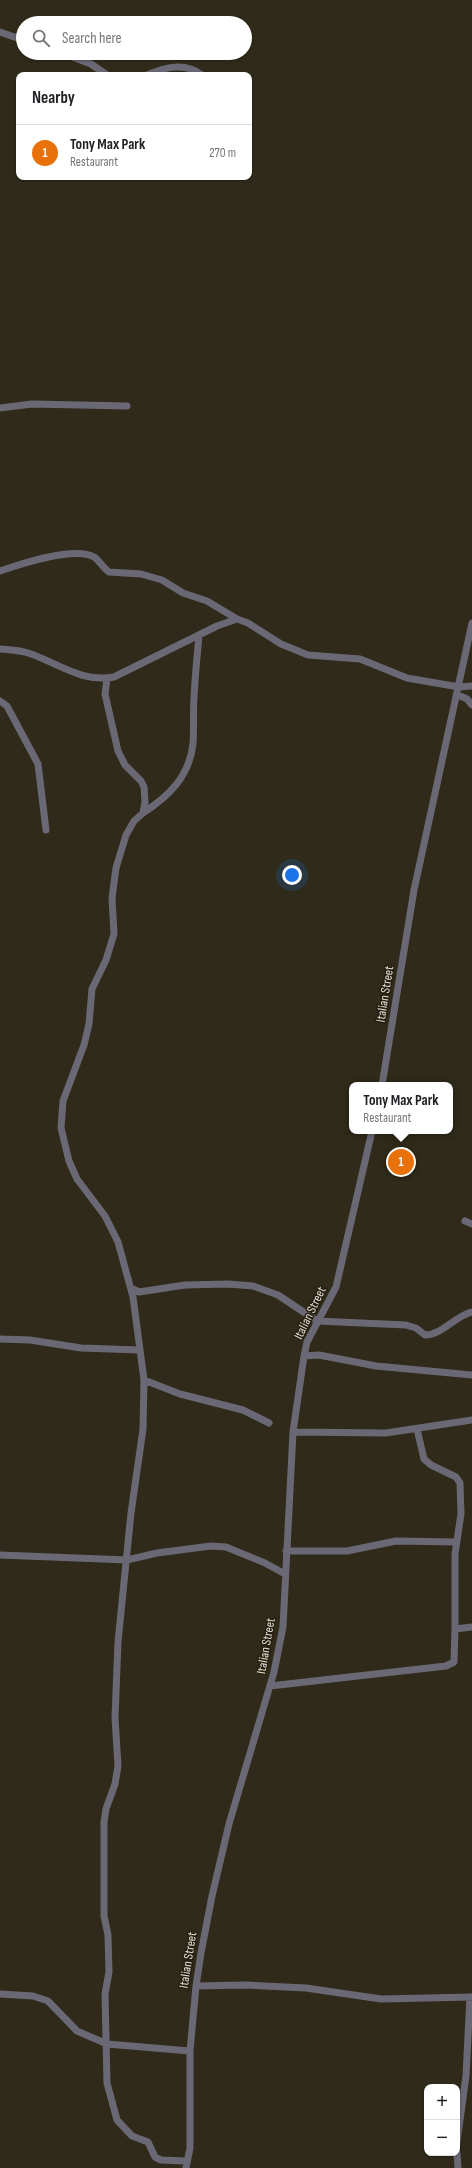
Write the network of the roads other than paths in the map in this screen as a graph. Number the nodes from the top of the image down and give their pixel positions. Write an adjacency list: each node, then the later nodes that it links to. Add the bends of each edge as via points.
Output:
1 (0, 32): 2 (street)
2 (16, 38)
3 (80, 60): 4 (street)
4 (103, 72)
5 (154, 72): 6 (street, via 175,67)
6 (197, 72)
7 (127, 406): 8 (street, via 32,404)
8 (0, 408)
9 (0, 571): 10 (street, via 48,557 88,555 109,572 141,574 162,580 183,593 207,601)
10 (237, 619): 12 (street); 16 (street, via 248,623 280,644 308,655 360,659 407,678)
11 (472, 623): 16 (street, Italian Street)
12 (199, 636): 14 (street, via 114,678); 19 (street, via 193,745 184,774 173,791)
13 (0, 650): 14 (street, via 19,650 78,675)
14 (107, 679): 19 (street, via 105,694 115,741 126,766 144,787)
15 (472, 686): 16 (street)
16 (458, 691): 18 (street); 21 (street, Italian Street, via 414,890)
17 (0, 701): 20 (street, via 6,706 38,764)
18 (472, 705)
19 (143, 813): 23 (street, via 134,821 126,835 116,868 112,898 114,934 106,960 92,989 89,1024 63,1101 61,1128 69,1161 87,1194 105,1216 118,1242)
20 (46, 830)
21 (382, 1082)
22 (371, 1134): 25 (street, Italian Street, via 336,1287)
23 (131, 1288): 25 (street, via 139,1292 185,1285 254,1286 278,1295); 27 (street)
24 (472, 1312): 25 (street, via 430,1335 406,1325)
25 (317, 1321): 28 (street, Italian Street, via 307,1342)
26 (0, 1339): 27 (street, via 30,1340 81,1348)
27 (140, 1350): 30 (street)
28 (304, 1356): 29 (street, via 319,1355 376,1366); 34 (street, Italian Street)
29 (472, 1375)
30 (144, 1380): 32 (street, via 180,1394 244,1410); 38 (street, via 143,1429)
31 (472, 1420): 33 (street)
32 (269, 1423)
33 (417, 1429): 34 (street, via 386,1433); 35 (street, via 424,1459 458,1480 461,1514)
34 (292, 1432): 36 (street, Italian Street)
35 (456, 1542): 36 (street, via 396,1541 347,1551); 41 (street)
36 (286, 1551): 39 (street, Italian Street)
37 (0, 1555): 38 (street)
38 (127, 1560): 39 (street, via 157,1553 211,1546 226,1547); 46 (street, via 118,1642 115,1718 118,1766 106,1809 103,1843 104,1916 110,1972 105,1994)
39 (285, 1574): 42 (street, Italian Street, via 283,1627)
40 (472, 1627): 41 (street)
41 (455, 1629): 42 (street, via 454,1662 446,1666)
42 (270, 1686): 43 (street, Italian Street, via 229,1824 212,1896)
43 (196, 1986): 45 (street, via 306,1988 381,1999); 47 (street, Italian Street)
44 (0, 1994): 46 (street, via 34,1996 48,2001 77,2031)
45 (471, 1997): 48 (street, via 466,2076)
46 (107, 2044): 47 (street); 50 (street, via 107,2083 117,2120 132,2136 148,2142 154,2157)
47 (190, 2051): 50 (street, Italian Street, via 190,2148)
48 (460, 2120)
49 (457, 2156): 51 (street)
50 (187, 2165)
51 (458, 2168)

